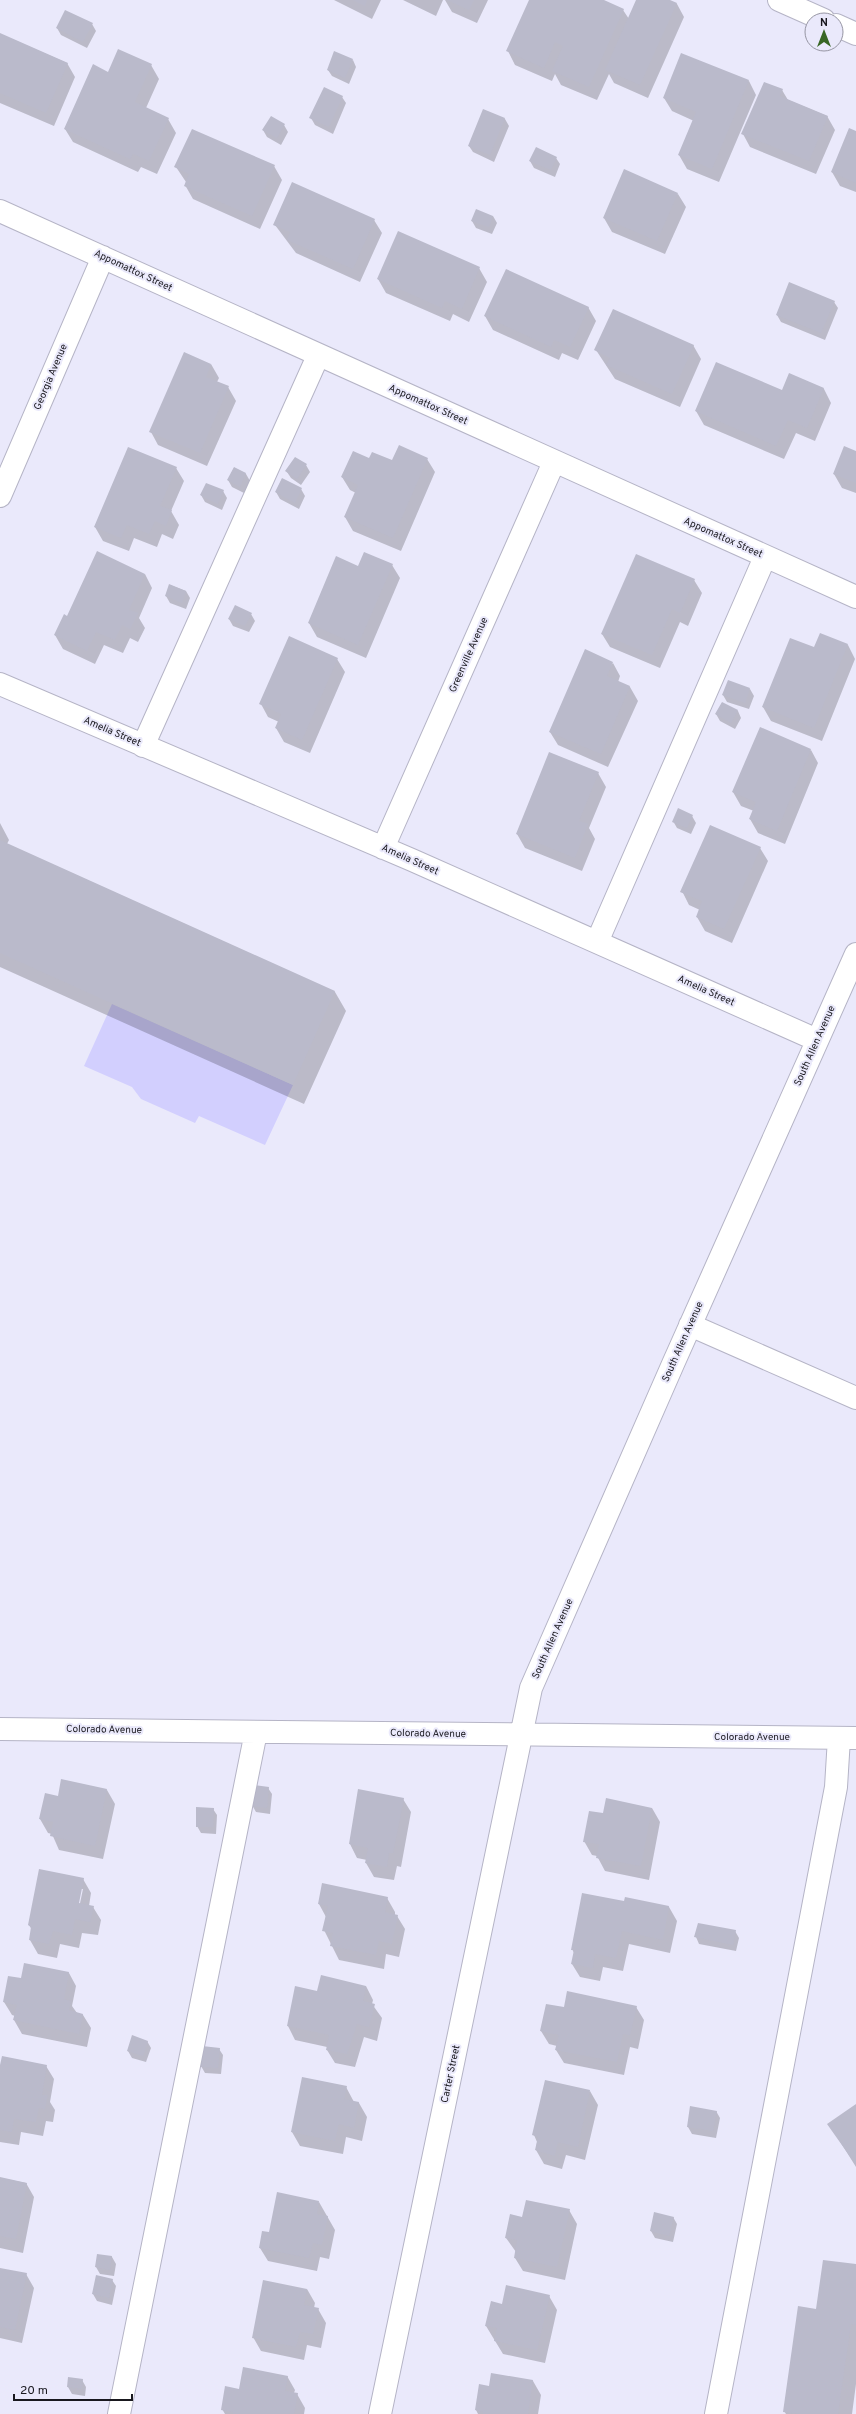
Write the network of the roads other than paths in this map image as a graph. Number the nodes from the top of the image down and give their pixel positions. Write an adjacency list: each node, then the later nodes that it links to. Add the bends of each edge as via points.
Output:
1 (779, 0): 2 (street)
2 (806, 12)
3 (844, 29): 4 (street)
4 (856, 34)
5 (0, 211): 6 (street, Appomattox Street)
6 (103, 257): 7 (street, Appomattox Street); 9 (street, Georgia Avenue)
7 (318, 356): 8 (street, Appomattox Street); 13 (street)
8 (554, 462): 10 (street, Appomattox Street); 14 (street, Greenville Avenue)
9 (0, 496)
10 (765, 556): 11 (street, Appomattox Street); 15 (street)
11 (856, 597)
12 (0, 684): 13 (street, Amelia Street)
13 (143, 746): 14 (street, Amelia Street)
14 (383, 848): 15 (street, Amelia Street)
15 (596, 942): 17 (street, Amelia Street)
16 (856, 954): 17 (street, South Allen Avenue)
17 (818, 1040): 18 (street, South Allen Avenue)
18 (690, 1325): 19 (street); 22 (street, South Allen Avenue, via 531,1688)
19 (856, 1398)
20 (0, 1729): 21 (street, Colorado Avenue)
21 (256, 1732): 22 (street, Colorado Avenue); 24 (street)
22 (521, 1735): 23 (street, Colorado Avenue); 25 (street, Carter Street)
23 (847, 1738): 26 (street)
24 (119, 2414)
25 (380, 2414)
26 (716, 2414)

